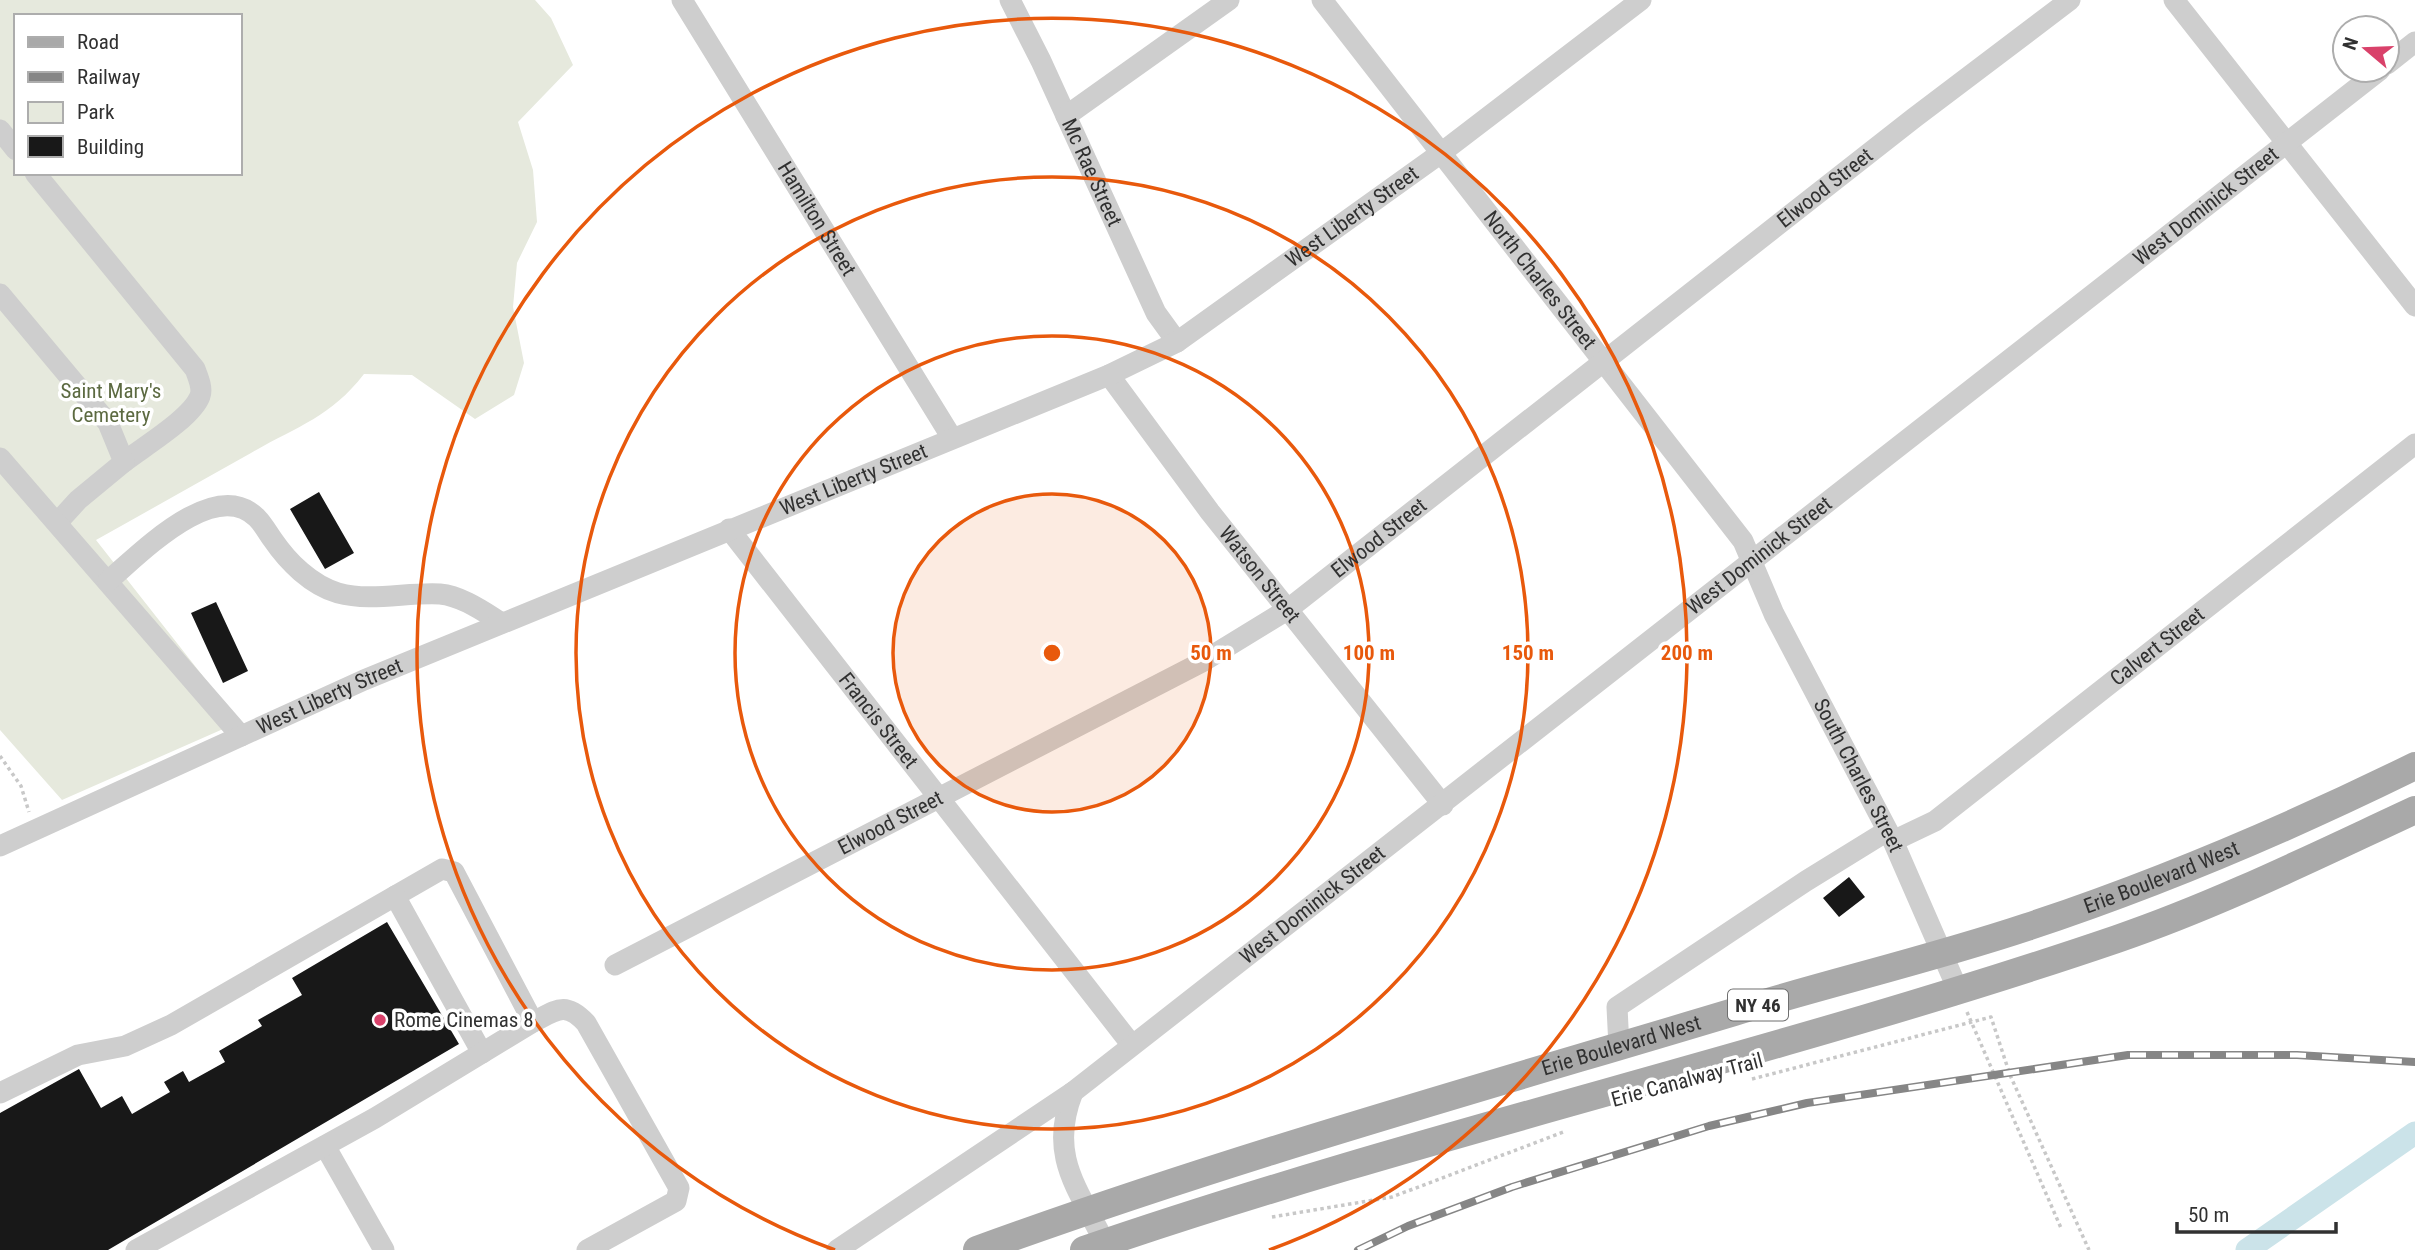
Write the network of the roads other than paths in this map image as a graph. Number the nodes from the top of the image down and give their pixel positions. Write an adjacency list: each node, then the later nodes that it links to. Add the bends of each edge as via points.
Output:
1 (682, 0): 22 (street, Hamilton Street)
2 (1010, 0): 11 (street, Mc Rae Street)
3 (1229, 0): 11 (street)
4 (1322, 0): 15 (street, North Charles Street)
5 (1641, 0): 15 (street, West Liberty Street)
6 (2070, 0): 20 (street, Elwood Street)
7 (2174, 0): 13 (street)
8 (2415, 42): 9 (street)
9 (2401, 53)
10 (2362, 84): 13 (street, West Dominick Street)
11 (1066, 116): 19 (street, Mc Rae Street, via 1156,313)
12 (0, 131): 14 (street)
13 (2286, 143): 18 (street); 28 (street, West Dominick Street)
14 (14, 148)
15 (1441, 153): 19 (street, West Liberty Street); 20 (street, North Charles Street)
16 (37, 175): 25 (street, via 195,369 201,388 200,397 186,414)
17 (0, 293): 25 (street, via 108,423)
18 (2415, 306)
19 (1177, 342): 21 (street, West Liberty Street)
20 (1604, 362): 28 (street, North Charles Street, via 1743,541); 30 (street, Elwood Street)
21 (1109, 375): 22 (street, West Liberty Street); 30 (street, Watson Street)
22 (952, 438): 27 (street, West Liberty Street)
23 (2415, 443): 37 (street, Calvert Street, via 1935,821)
24 (0, 458): 26 (street)
25 (124, 462): 26 (street)
26 (58, 522): 29 (street)
27 (729, 529): 31 (street, West Liberty Street); 34 (street, Francis Street)
28 (1753, 563): 35 (street, West Dominick Street); 37 (street, South Charles Street, via 1774,614)
29 (108, 581): 31 (street, via 191,515 216,507 237,507 256,516 286,559 314,582 338,593 441,594); 32 (street)
30 (1287, 610): 34 (street, Elwood Street, via 1202,662); 35 (street, Watson Street)
31 (502, 623): 32 (street, West Liberty Street)
32 (241, 736): 38 (street, West Liberty Street)
33 (2415, 766): 40 (main road, Erie Boulevard West / NY 46, via 2161,879)
34 (940, 799): 41 (street, Elwood Street); 44 (street, Francis Street)
35 (1443, 805): 44 (street, West Dominick Street)
36 (2415, 810): 42 (main road, Erie Boulevard West / NY 46, via 2299,864 2121,937)
37 (1890, 836): 40 (street, South Charles Street); 45 (street, Calvert Street, via 1806,881 1617,1007)
38 (0, 846)
39 (395, 896): 43 (street, via 442,869 454,872); 46 (street); 48 (street, via 171,1026 125,1046 78,1055)
40 (1941, 953): 42 (street, South Charles Street); 45 (main road, Erie Boulevard West / NY 46)
41 (615, 965)
42 (1958, 990): 51 (main road, Erie Boulevard West / NY 46, via 1244,1195)
43 (533, 1022): 46 (street); 54 (street, via 561,1009 574,1010 586,1023 679,1188 676,1201)
44 (1131, 1044): 47 (street, West Dominick Street)
45 (1619, 1047): 50 (main road, Erie Boulevard West / NY 46)
46 (482, 1053): 49 (street)
47 (1073, 1091): 50 (street, via 1061,1140 1065,1162); 55 (street, West Dominick Street)
48 (0, 1093)
49 (325, 1146): 52 (street); 53 (street)
50 (1088, 1209): 51 (street); 56 (main road, Erie Boulevard West / NY 46)
51 (1094, 1246)
52 (136, 1250)
53 (384, 1250)
54 (587, 1250)
55 (837, 1250)
56 (977, 1250)

